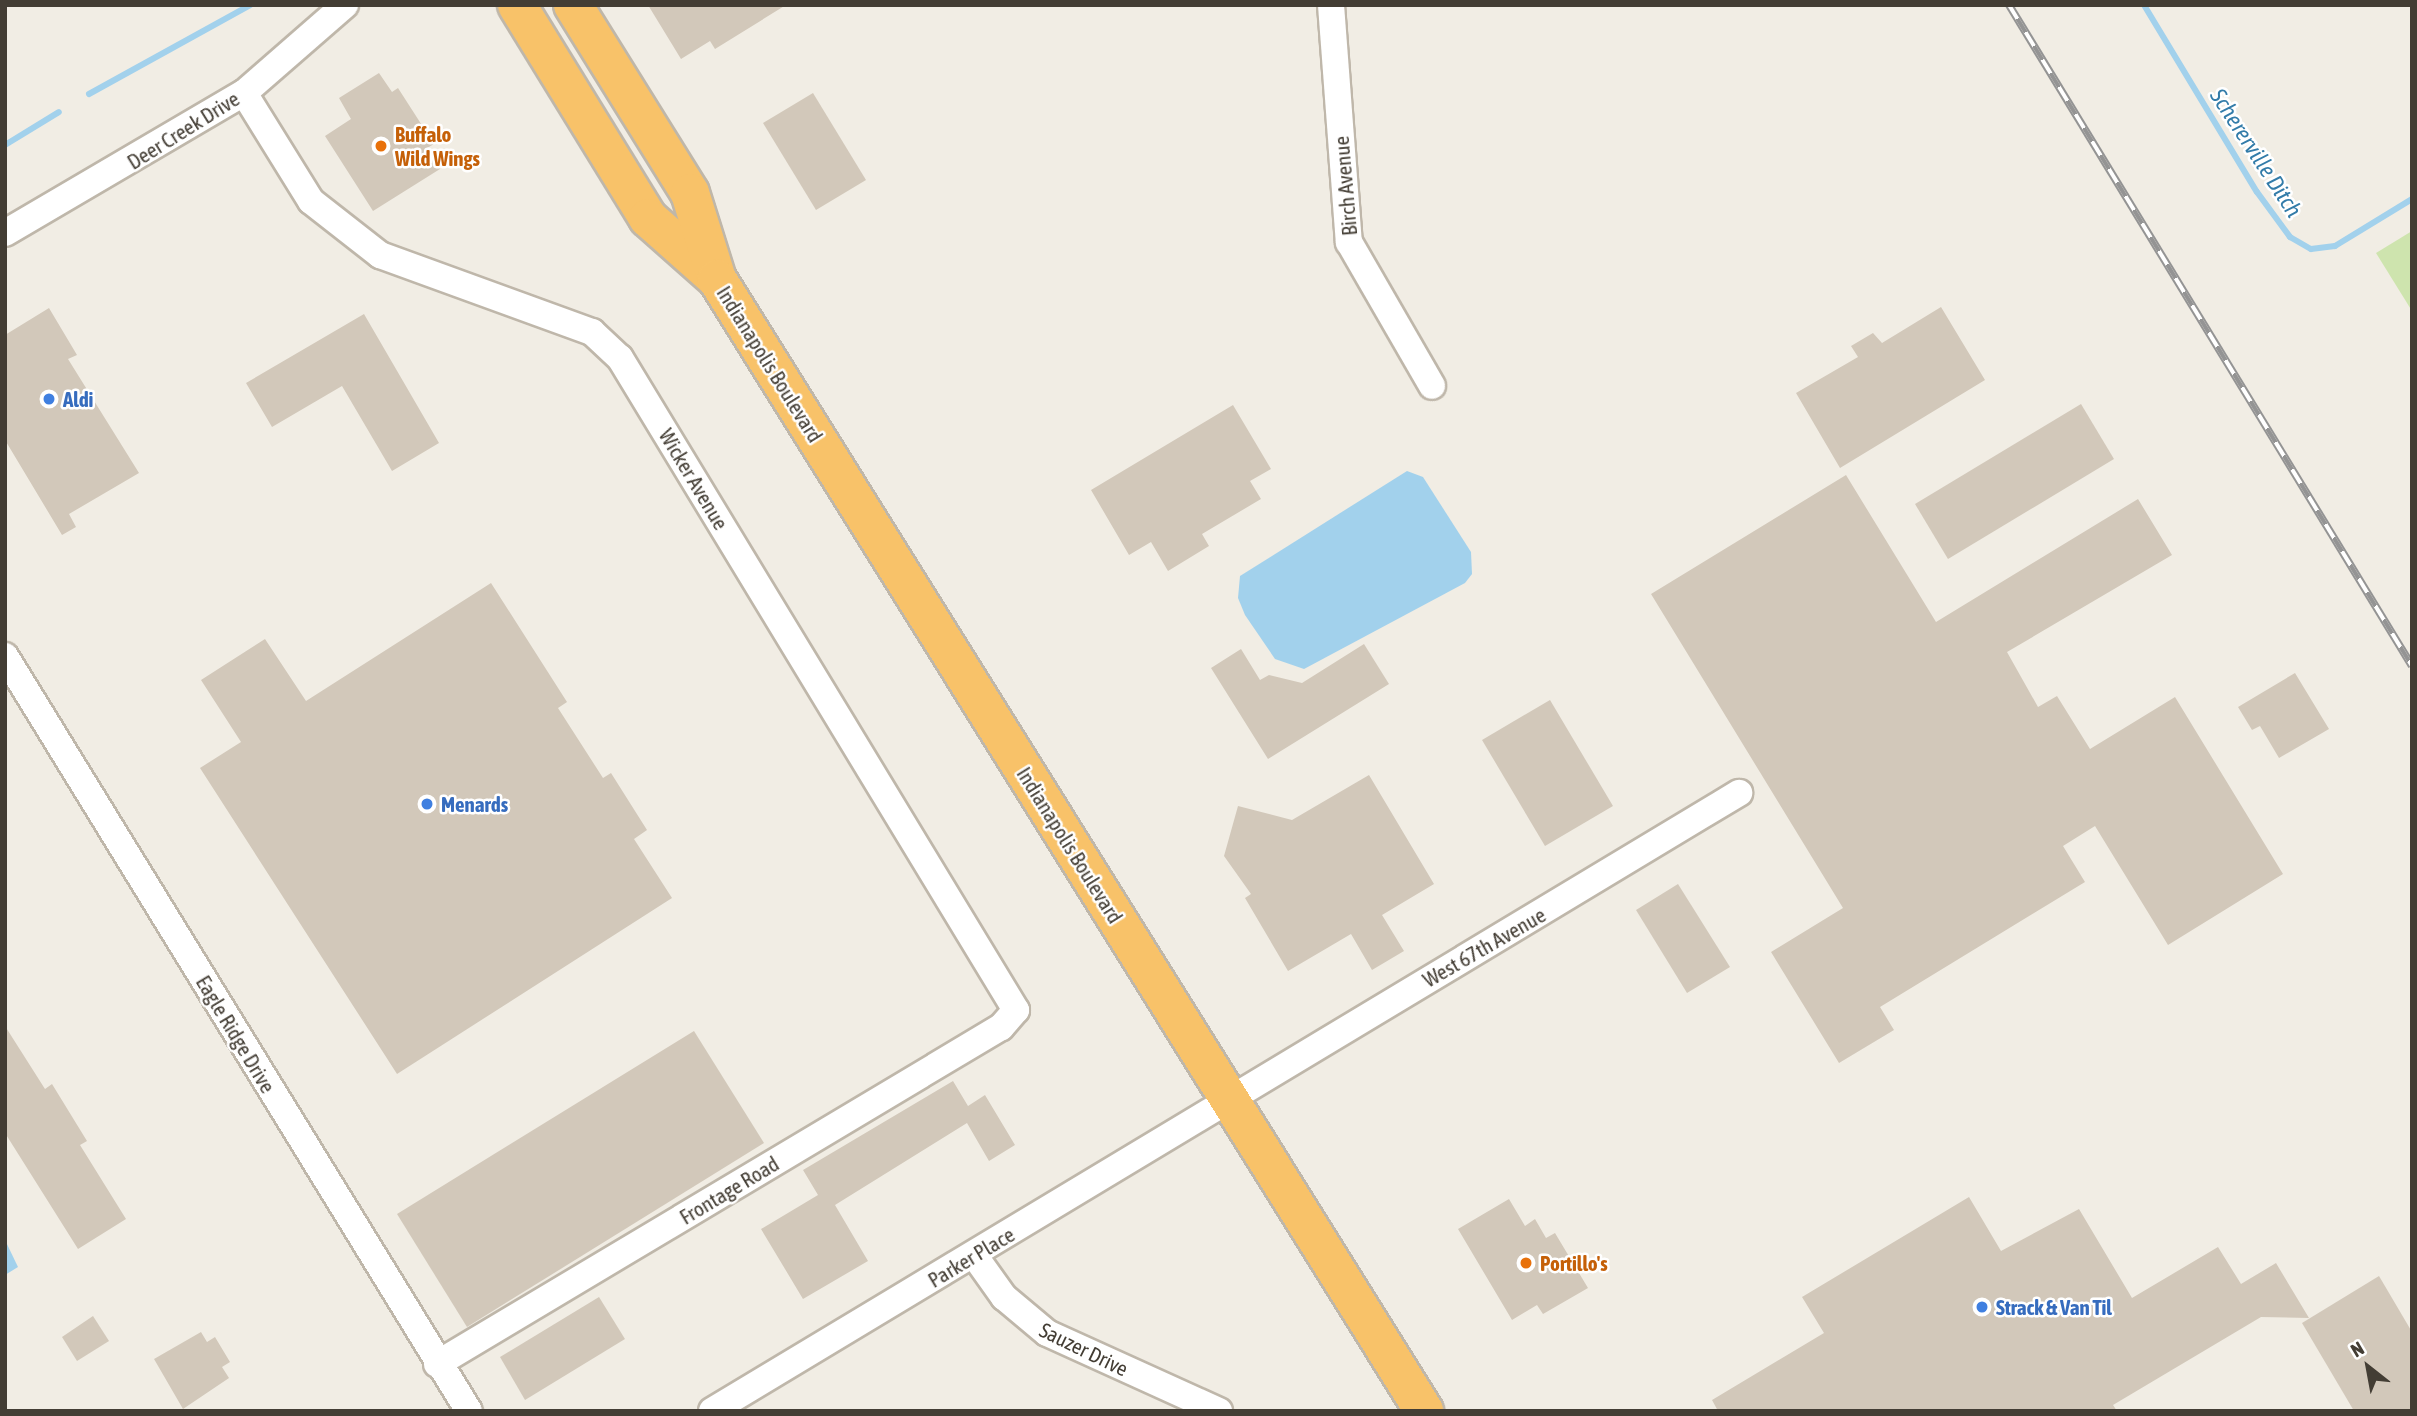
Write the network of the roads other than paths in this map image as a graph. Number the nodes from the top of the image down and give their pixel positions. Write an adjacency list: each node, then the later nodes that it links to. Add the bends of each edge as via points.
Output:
1 (345, 5): 5 (street, Deer Creek Drive)
2 (517, 5): 7 (highway, Indianapolis Boulevard, via 648,218)
3 (573, 5): 7 (highway, Indianapolis Boulevard, via 690,193)
4 (1331, 5): 8 (street, Birch Avenue, via 1349,242)
5 (244, 93): 6 (street, Deer Creek Drive); 11 (street, Wicker Avenue, via 311,201 380,255 592,332 620,358)
6 (5, 233)
7 (717, 279): 12 (highway, Indianapolis Boulevard)
8 (1432, 386)
9 (5, 656): 14 (street, Eagle Ridge Drive)
10 (1739, 793): 12 (street, West 67th Avenue)
11 (1016, 1010): 14 (street, Frontage Road, via 1001,1027)
12 (1228, 1100): 13 (street, Parker Place); 18 (highway, Indianapolis Boulevard)
13 (974, 1255): 16 (street, Parker Place); 17 (street, Sauzer Drive, via 1004,1297 1047,1333)
14 (437, 1364): 15 (street, Eagle Ridge Drive)
15 (469, 1411)
16 (712, 1411)
17 (1219, 1411)
18 (1424, 1411)

